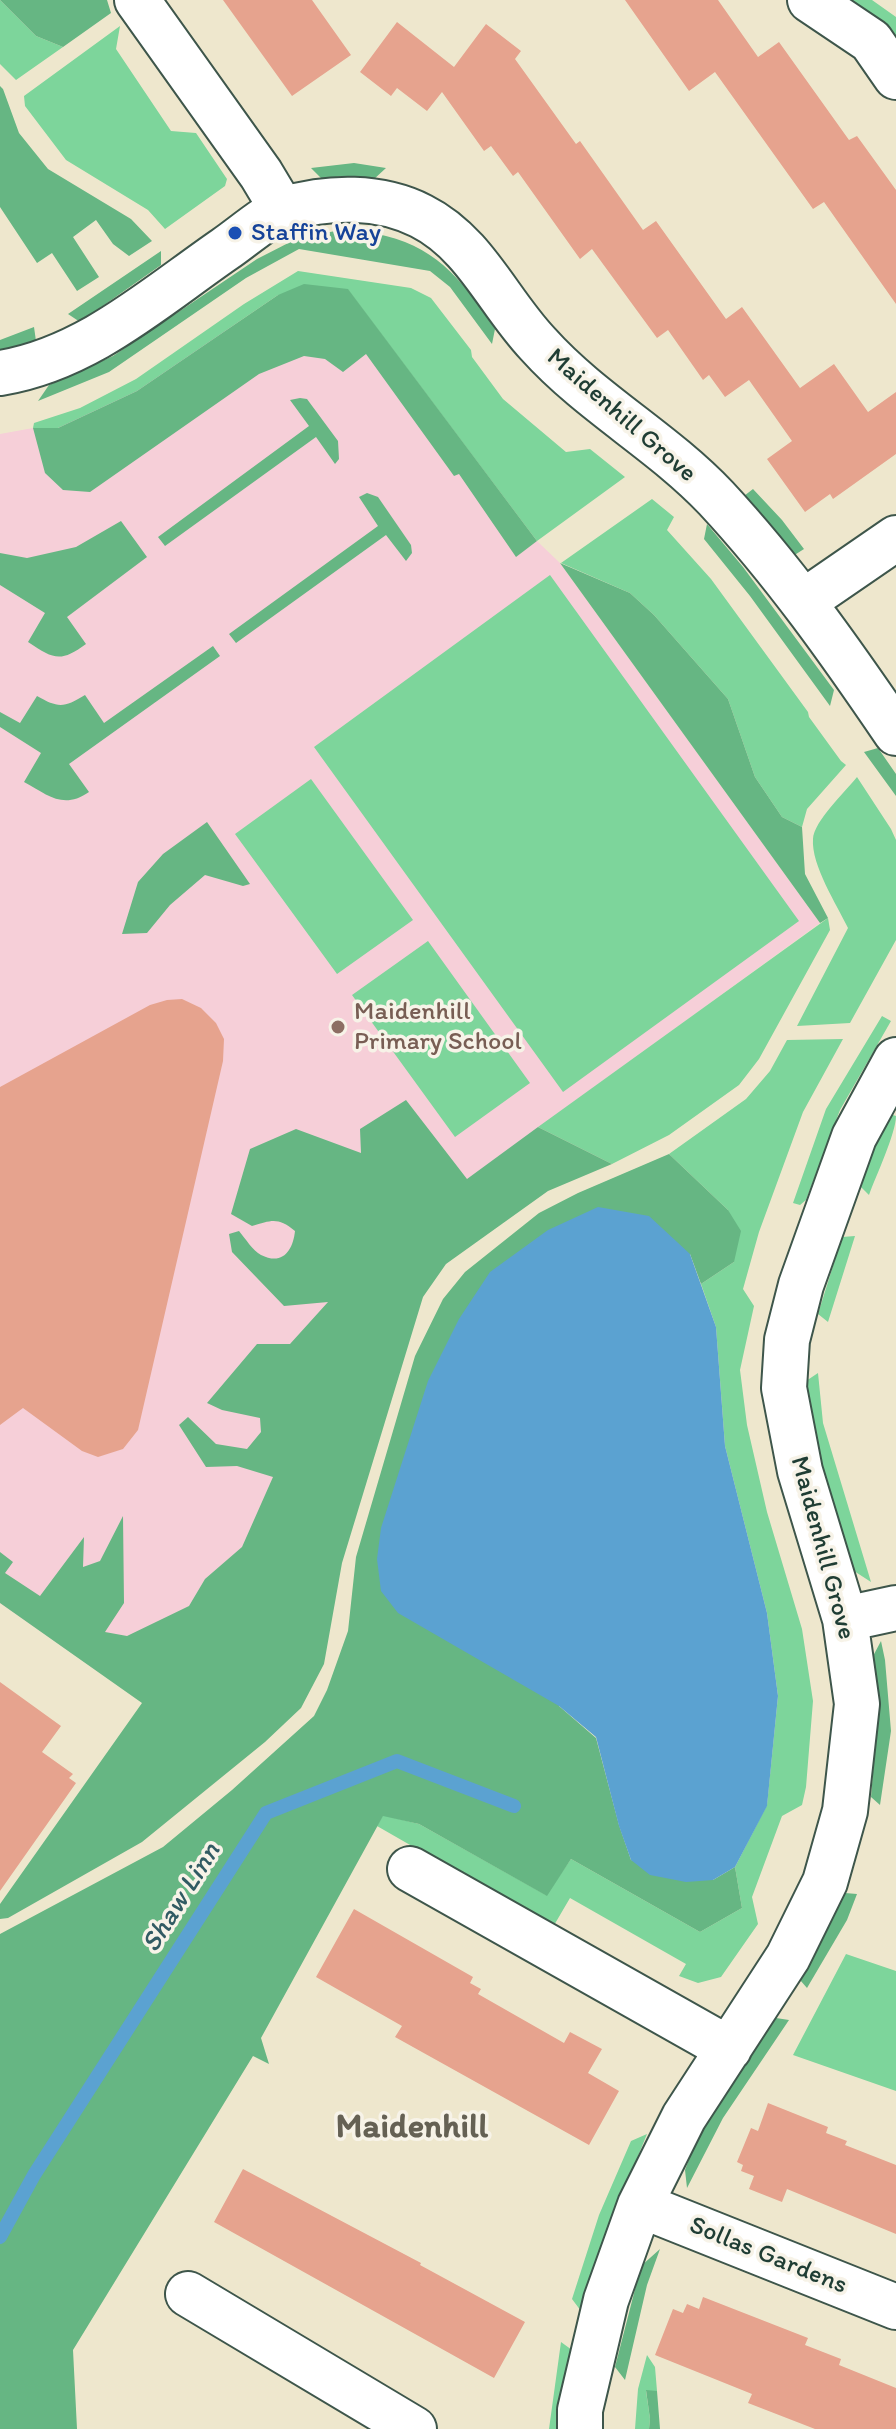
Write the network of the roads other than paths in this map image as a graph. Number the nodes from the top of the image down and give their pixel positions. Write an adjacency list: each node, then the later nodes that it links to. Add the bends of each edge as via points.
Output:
1 (137, 0): 4 (street)
2 (810, 0): 3 (street, via 871,41)
3 (896, 77)
4 (282, 209): 5 (street, Maidenhill Grove, via 102,336 56,359); 7 (street, Maidenhill Grove, via 364,199 422,216 448,234 483,270 535,342 566,374 715,497)
5 (0, 373)
6 (896, 538): 7 (street)
7 (803, 602): 8 (street, Maidenhill Grove)
8 (896, 733)
9 (896, 1060): 11 (street, Maidenhill Grove, via 854,1137 787,1340 784,1388 800,1471)
10 (896, 1608): 11 (street)
11 (845, 1619): 13 (street, Maidenhill Grove, via 857,1704 845,1811 825,1882 788,1957)
12 (410, 1869): 13 (street)
13 (729, 2049): 14 (street, Maidenhill Grove, via 684,2117)
14 (640, 2205): 16 (street, Sollas Gardens); 19 (street, Maidenhill Grove, via 606,2300)
15 (188, 2294): 17 (street)
16 (896, 2307)
17 (363, 2415): 18 (street)
18 (414, 2429)
19 (580, 2429)

